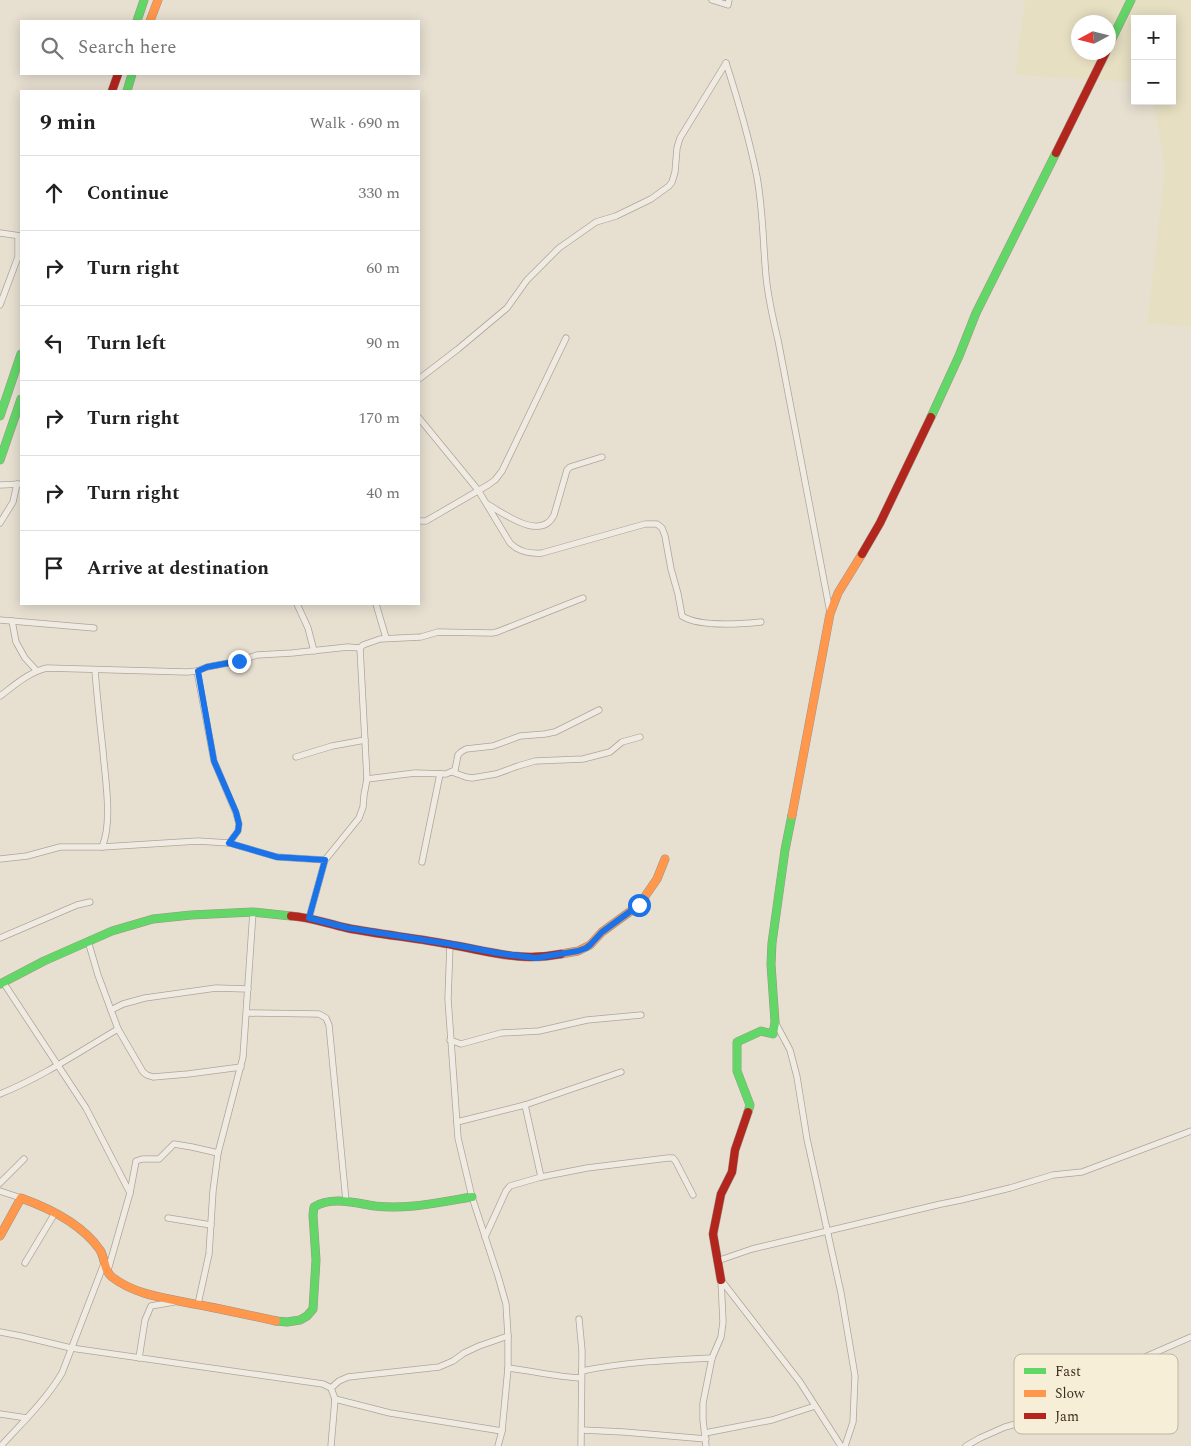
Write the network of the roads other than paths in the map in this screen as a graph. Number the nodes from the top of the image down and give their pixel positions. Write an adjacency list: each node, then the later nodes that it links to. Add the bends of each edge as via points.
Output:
1 (144, 0): 6 (street)
2 (158, 0): 7 (street)
3 (712, 0): 4 (street, via 728,5)
4 (729, 0)
5 (1131, 0): 8 (street)
6 (136, 20)
7 (150, 20)
8 (1116, 30)
9 (1102, 60): 34 (street, via 976,313 960,356 902,481 838,593)
10 (118, 75): 12 (street)
11 (132, 75): 13 (street)
12 (112, 90)
13 (126, 90)
14 (0, 233): 15 (street)
15 (20, 236): 16 (street, via 18,257)
16 (0, 305)
17 (566, 338): 27 (street, via 502,471 495,480)
18 (20, 357): 21 (street)
19 (420, 378): 34 (street, via 507,308 527,280 559,248 596,222 651,199 669,186 675,172 680,138 726,63 757,178 771,310)
20 (20, 402): 24 (street)
21 (0, 416)
22 (420, 419): 27 (street)
23 (602, 457): 28 (street, via 567,470 554,515 546,525 534,526 512,520)
24 (0, 460)
25 (0, 484): 26 (street)
26 (19, 484): 30 (street)
27 (478, 490): 28 (street); 29 (street, via 426,521)
28 (485, 503): 37 (street, via 510,543 516,549 534,554 645,524 658,524 665,536 682,616 734,625)
29 (420, 521)
30 (0, 523)
31 (583, 598): 39 (street, via 492,633 438,632 421,637)
32 (297, 605): 41 (street)
33 (376, 605): 39 (street)
34 (830, 614): 70 (street, via 785,850 770,952)
35 (0, 620): 36 (street)
36 (12, 621): 38 (street); 43 (street, via 16,642)
37 (761, 622)
38 (94, 628)
39 (386, 638): 40 (street)
40 (360, 648): 41 (street); 48 (street)
41 (314, 650): 44 (street, via 257,655)
42 (95, 670): 43 (street, via 62,668); 44 (street); 54 (street, via 106,790 107,828)
43 (36, 671): 45 (street)
44 (198, 671): 53 (street, via 214,761 239,824)
45 (0, 696)
46 (599, 710): 50 (street, via 555,732 520,736 493,746 466,749 458,755)
47 (640, 737): 50 (street, via 622,742 610,752 583,759 536,761 472,778)
48 (365, 740): 49 (street); 52 (street)
49 (296, 757)
50 (452, 772): 51 (street)
51 (440, 774): 52 (street, via 415,773); 58 (street)
52 (367, 780): 57 (street, via 359,818)
53 (229, 843): 54 (street, via 198,840); 57 (street, via 277,857)
54 (102, 847): 55 (street, via 60,847)
55 (0, 859)
56 (665, 859): 64 (street, via 657,879 639,905 586,948 529,958)
57 (325, 860): 61 (street)
58 (422, 862)
59 (90, 902): 62 (street)
60 (254, 912): 61 (street); 63 (street, via 153,919); 66 (street)
61 (309, 918): 64 (street, via 348,928)
62 (0, 938)
63 (88, 941): 65 (street); 67 (street)
64 (450, 944): 72 (street)
65 (2, 983): 73 (street)
66 (248, 989): 67 (street, via 202,989 131,1001); 68 (street)
67 (111, 1010): 71 (street)
68 (247, 1013): 74 (street); 89 (street, via 319,1014 326,1018)
69 (641, 1015): 72 (street, via 587,1020 539,1031 501,1033 461,1044)
70 (775, 1022): 93 (street, via 790,1050 797,1077); 97 (street, via 773,1034 761,1031 737,1042 737,1071 750,1105 735,1150 732,1172 721,1194 713,1234)
71 (118, 1028): 73 (street); 74 (street, via 147,1076)
72 (450, 1040): 78 (street)
73 (58, 1066): 76 (street); 85 (street, via 86,1108)
74 (241, 1067): 80 (street)
75 (621, 1072): 77 (street)
76 (0, 1094)
77 (525, 1105): 78 (street); 82 (street)
78 (456, 1122): 87 (street)
79 (1191, 1131): 93 (street, via 1082,1172 1053,1175)
80 (218, 1153): 85 (street, via 177,1144 159,1158 138,1160); 92 (street)
81 (24, 1159): 83 (street)
82 (541, 1178): 86 (street, via 587,1168 673,1158); 95 (street, via 510,1186)
83 (0, 1183)
84 (0, 1191): 88 (street)
85 (130, 1193): 99 (street)
86 (694, 1195)
87 (472, 1197): 89 (street, via 400,1208); 95 (street)
88 (21, 1198): 90 (street); 94 (street)
89 (346, 1201): 102 (street, via 320,1202 314,1207 314,1299 311,1314 304,1319 282,1322)
90 (55, 1213): 96 (street, via 80,1229); 98 (street)
91 (168, 1218): 92 (street)
92 (211, 1225): 102 (street, via 209,1254)
93 (827, 1232): 97 (street, via 752,1249); 127 (street, via 855,1376 853,1422)
94 (0, 1236)
95 (485, 1237): 105 (street, via 506,1304)
96 (105, 1261): 99 (street); 107 (street)
97 (717, 1261): 100 (street)
98 (25, 1263)
99 (107, 1272): 101 (street, via 133,1289)
100 (721, 1280): 110 (street, via 723,1322); 115 (street)
101 (176, 1301): 102 (street); 109 (street, via 150,1306)
102 (198, 1304)
103 (579, 1319): 112 (street)
104 (0, 1332): 107 (street)
105 (508, 1336): 111 (street); 113 (street, via 479,1346 439,1367 348,1377)
106 (1191, 1337): 108 (street)
107 (71, 1348): 109 (street); 117 (street, via 56,1383)
108 (1152, 1354)
109 (139, 1358): 113 (street, via 323,1384)
110 (712, 1358): 112 (street, via 609,1366); 121 (street, via 703,1403)
111 (508, 1368): 112 (street, via 559,1376); 120 (street)
112 (582, 1375): 119 (street)
113 (331, 1388): 114 (street)
114 (335, 1399): 120 (street, via 390,1413); 123 (street)
115 (815, 1406): 121 (street); 126 (street)
116 (0, 1414): 117 (street)
117 (27, 1418): 122 (street)
118 (1014, 1424): 128 (street)
119 (582, 1430): 121 (street); 125 (street)
120 (502, 1431): 124 (street)
121 (705, 1439)
122 (1, 1446)
123 (332, 1446)
124 (498, 1446)
125 (581, 1446)
126 (841, 1446)
127 (845, 1446)
128 (966, 1446)

